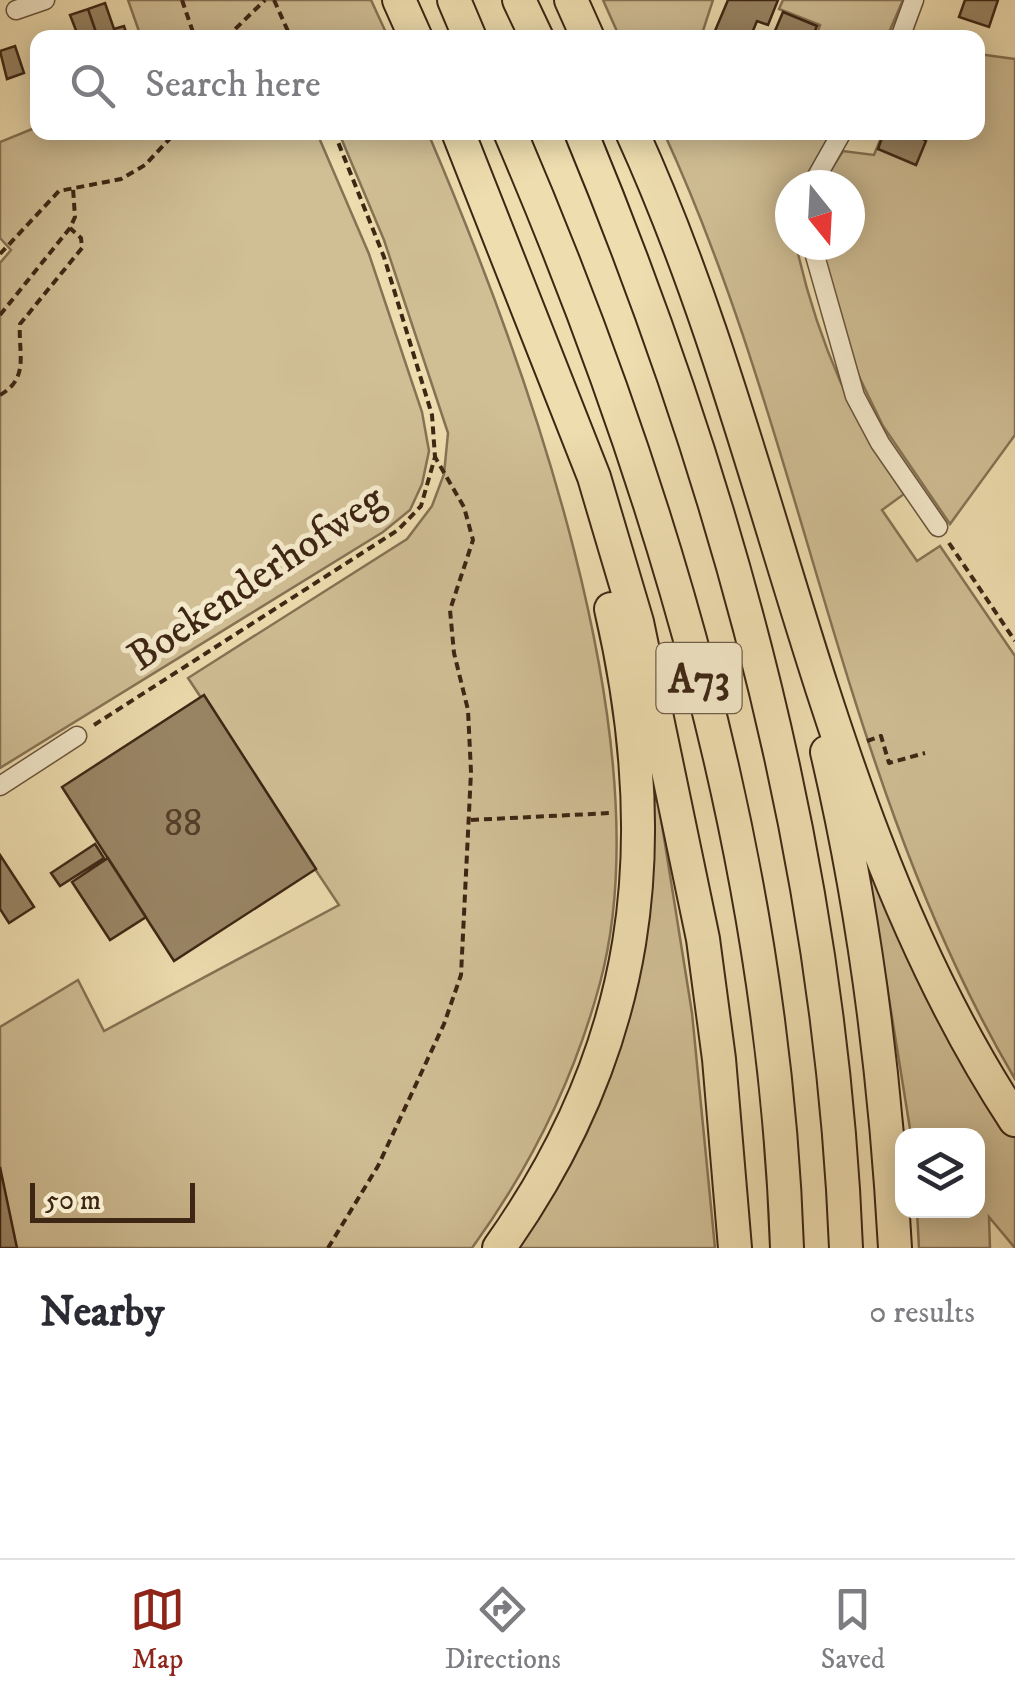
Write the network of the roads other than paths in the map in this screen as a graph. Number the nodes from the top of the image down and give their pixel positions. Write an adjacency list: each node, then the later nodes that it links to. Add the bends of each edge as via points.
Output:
1 (45, 0): 7 (street)
2 (399, 0): 8 (highway)
3 (454, 0): 9 (highway)
4 (519, 0): 10 (highway)
5 (571, 0): 11 (highway)
6 (914, 0): 12 (street)
7 (9, 9)
8 (412, 30)
9 (467, 30)
10 (533, 30)
11 (584, 30)
12 (903, 30)
13 (461, 140): 20 (highway, A73)
14 (513, 140): 28 (highway, A73, via 608,376 684,620 728,801 766,1002)
15 (583, 140): 29 (highway, A73, via 684,407 756,654 788,793 829,1034)
16 (635, 140): 22 (highway, A73, via 730,387)
17 (837, 140): 18 (street)
18 (820, 170)
19 (816, 260): 21 (street, via 855,396)
20 (562, 395): 26 (highway, A73, via 616,629 634,741 638,894 606,1043 556,1158); 27 (highway, A73, via 594,477 636,622 683,831 720,1059)
21 (938, 527)
22 (789, 586): 25 (highway, A73, via 924,959); 30 (highway, A73, via 868,973)
23 (78, 736): 24 (street)
24 (0, 786)
25 (1015, 1120)
26 (499, 1248)
27 (734, 1248)
28 (787, 1248)
29 (846, 1248)
30 (895, 1248)

